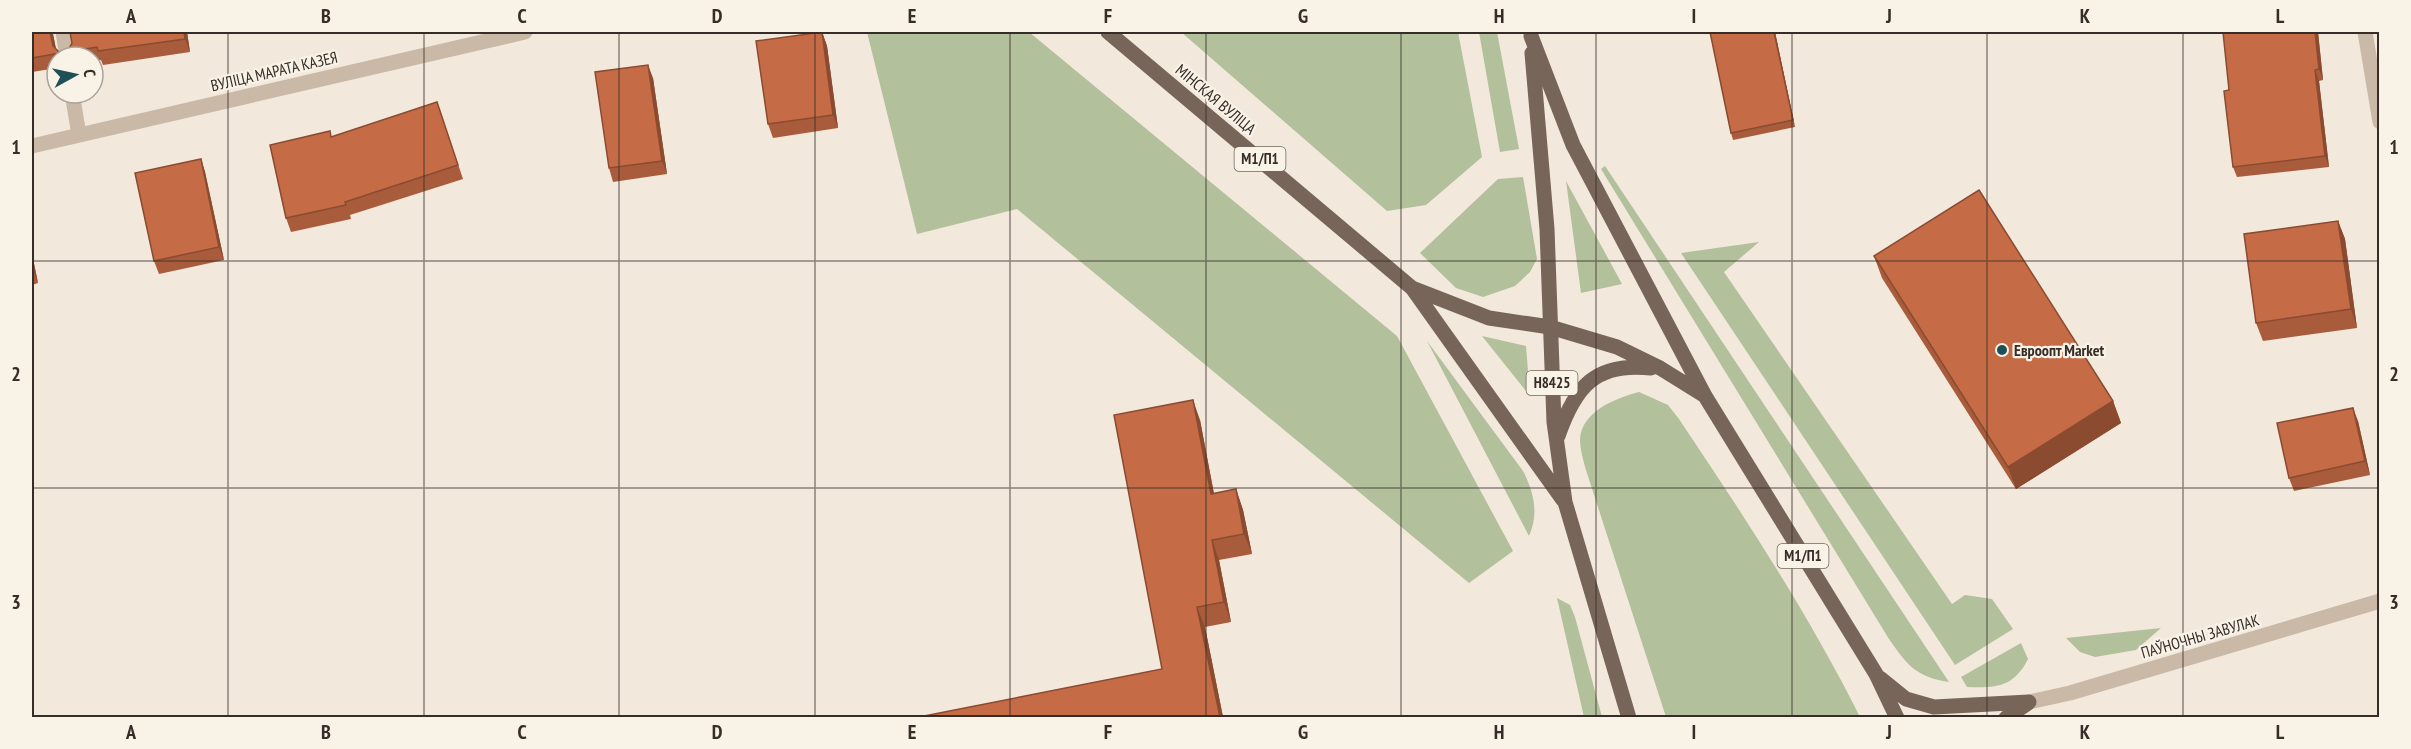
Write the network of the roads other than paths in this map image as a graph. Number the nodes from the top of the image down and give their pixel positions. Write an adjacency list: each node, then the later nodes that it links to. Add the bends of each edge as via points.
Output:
1 (525, 32): 7 (street, ВУЛІЦА МАРАТА КАЗЕЯ)
2 (1108, 32): 9 (main road, МІНСКАЯ ВУЛІЦА / М1/П1)
3 (2365, 32): 6 (street)
4 (1530, 34): 10 (main road, Н8425, via 1547,229); 12 (main road, Н8425, via 1573,145)
5 (74, 105): 7 (street)
6 (2379, 122)
7 (79, 135): 8 (street, ВУЛІЦА МАРАТА КАЗЕЯ)
8 (32, 146)
9 (1412, 288): 10 (main road, М1/П1, via 1489,318); 14 (main road, М1/П1)
10 (1550, 327): 11 (main road, М1/П1, via 1617,347); 13 (main road, Н8425)
11 (1660, 368): 12 (main road, М1/П1); 13 (main road, via 1635,366 1608,371 1582,386)
12 (1705, 396): 16 (main road, М1/П1)
13 (1556, 440): 14 (main road)
14 (1565, 502): 18 (main road, М1/П1)
15 (2379, 601): 17 (street, ПАЎНОЧНЫ ЗАВУЛАК)
16 (1876, 674): 17 (main road, via 1906,699 1934,707); 19 (main road, М1/П1)
17 (2029, 702): 20 (main road)
18 (1629, 717)
19 (1897, 717)
20 (2006, 717)

